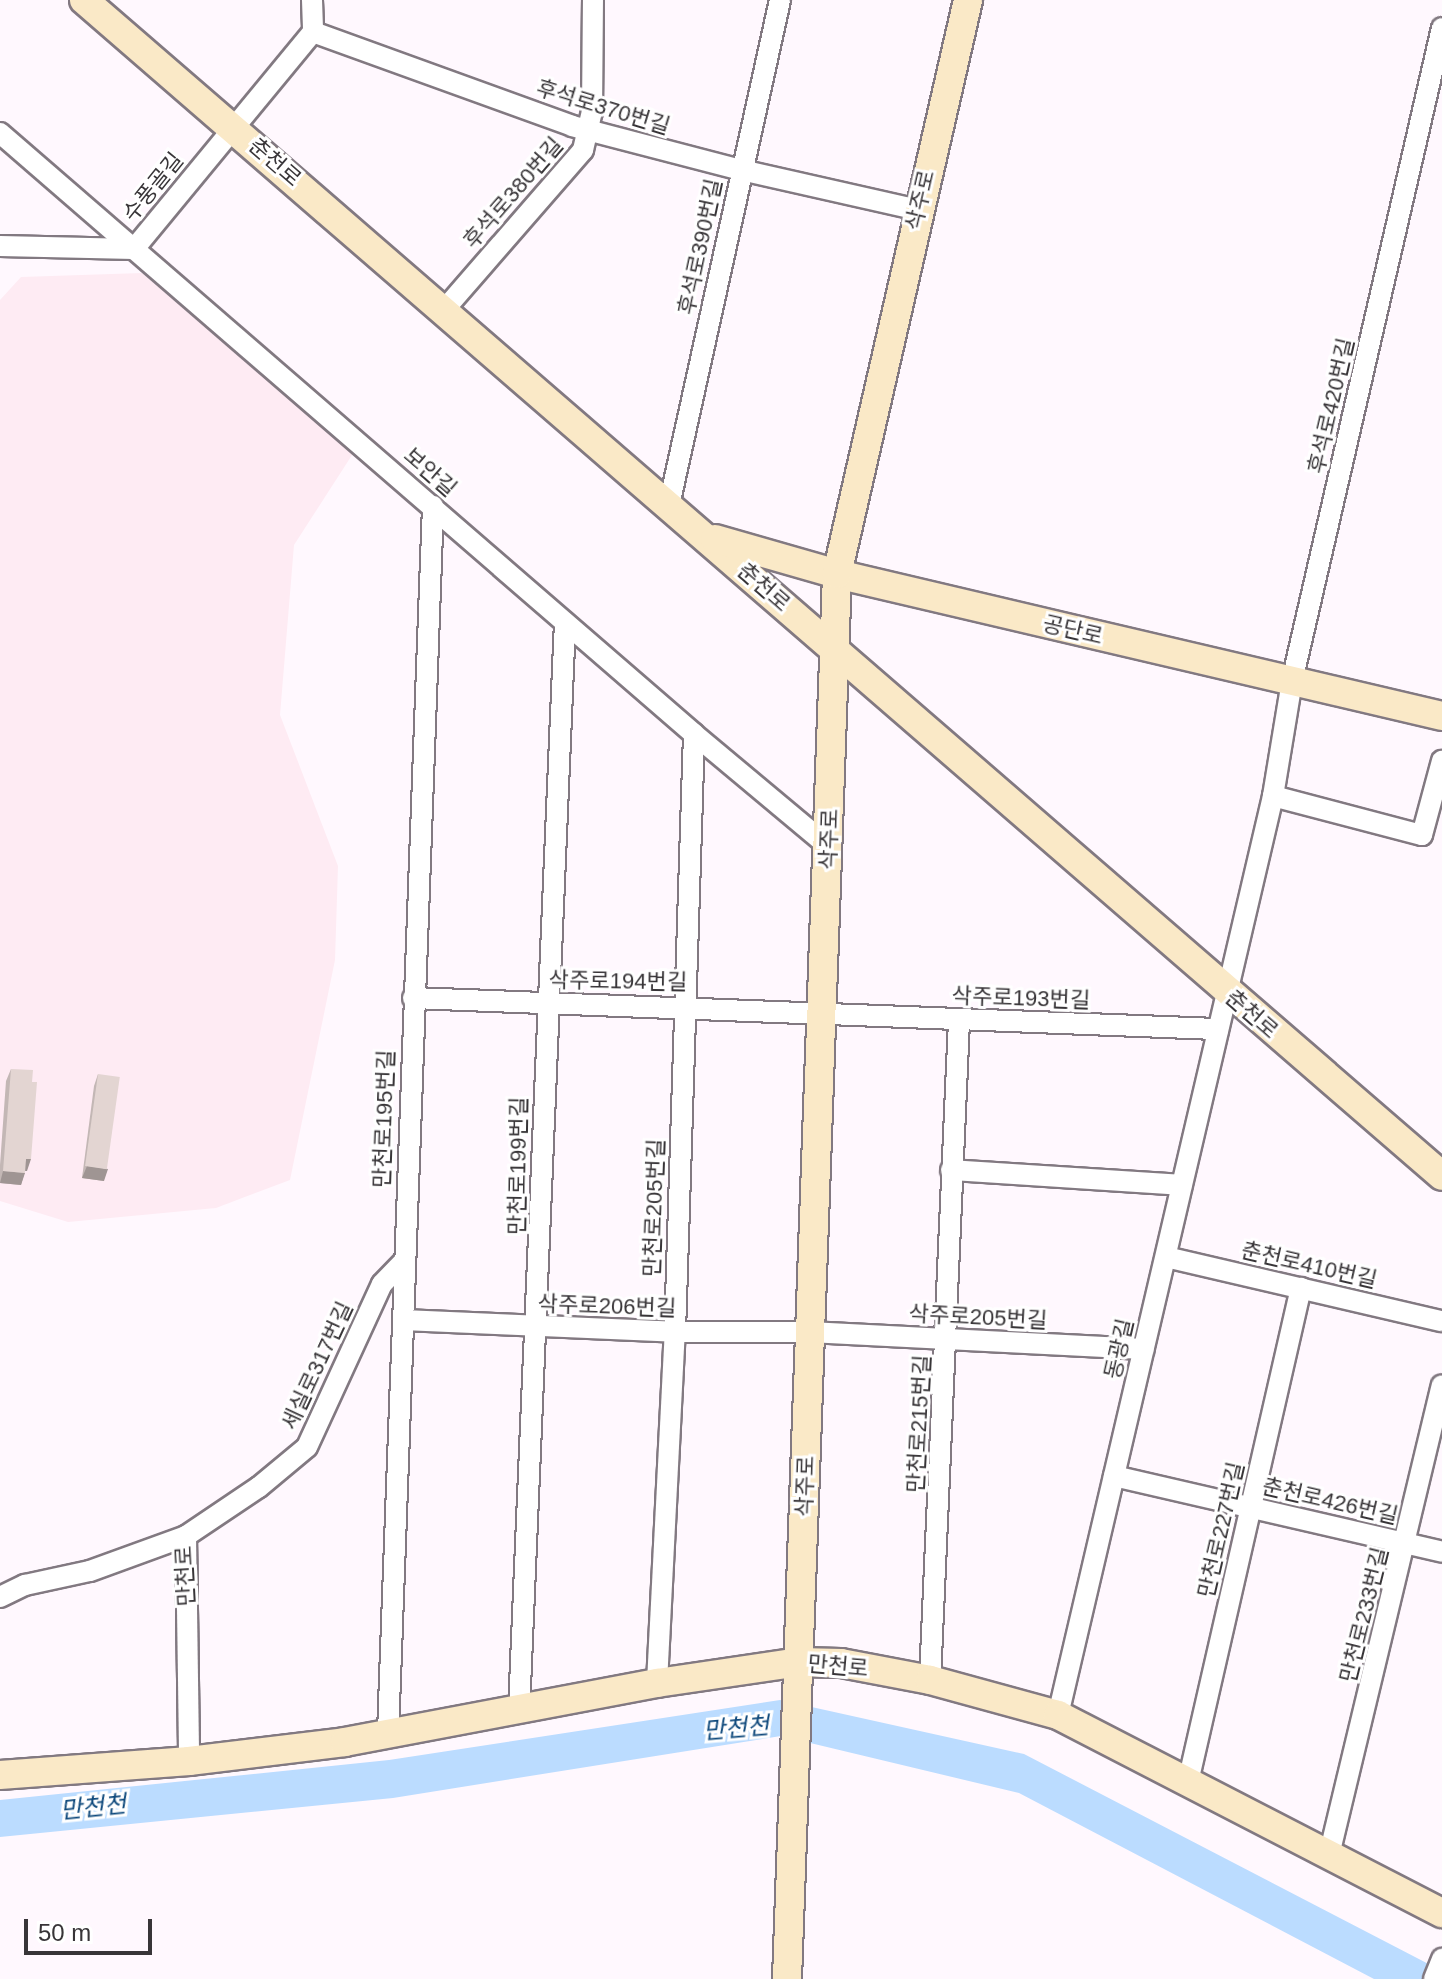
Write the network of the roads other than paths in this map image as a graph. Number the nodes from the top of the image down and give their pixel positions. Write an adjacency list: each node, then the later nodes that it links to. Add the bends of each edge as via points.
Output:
1 (84, 0): 8 (street, 춘천로)
2 (312, 0): 7 (street)
3 (593, 0): 9 (street, 후석로380번길)
4 (780, 0): 11 (street, 후석로390번길)
5 (968, 0): 12 (street, 삭주로)
6 (1442, 28): 22 (street, 후석로420번길)
7 (313, 32): 8 (street, 수풍골길); 9 (street, 후석로370번길)
8 (233, 126): 14 (street, 수풍골길); 15 (street, 춘천로)
9 (589, 132): 11 (street, 후석로370번길); 15 (street, 후석로380번길, via 583,150)
10 (0, 133): 14 (street, 보안길)
11 (741, 170): 12 (street, 후석로370번길); 16 (street, 후석로390번길)
12 (918, 210): 19 (street, 삭주로)
13 (0, 246): 14 (street, 수풍골길)
14 (134, 249): 17 (street, 보안길)
15 (444, 310): 16 (street, 춘천로)
16 (669, 505): 18 (street, 춘천로)
17 (433, 506): 20 (street, 보안길); 29 (street, 만천로195번길)
18 (706, 537): 19 (street, 공단로); 21 (street, 춘천로)
19 (837, 574): 21 (street, 삭주로); 22 (street, 공단로)
20 (565, 623): 24 (street, 보안길); 30 (street, 만천로199번길)
21 (834, 647): 27 (street, 삭주로); 28 (street, 춘천로)
22 (1292, 681): 23 (street, 공단로); 26 (street, 후석로420번길)
23 (1442, 716)
24 (694, 734): 27 (street, 보안길); 31 (street, 만천로205번길)
25 (1442, 761): 26 (street, via 1422,835)
26 (1273, 796): 28 (street, 후석로420번길)
27 (828, 846): 32 (street, 삭주로)
28 (1227, 993): 34 (street, 동광길); 36 (street, 춘천로)
29 (413, 998): 30 (street, 삭주로194번길); 39 (street, 만천로195번길)
30 (547, 1004): 31 (street, 삭주로194번길); 43 (street, 만천로199번길)
31 (683, 1006): 32 (street, 삭주로194번길); 44 (street, 만천로205번길)
32 (822, 1016): 33 (street, 삭주로193번길); 45 (street, 삭주로)
33 (959, 1020): 34 (street, 삭주로193번길); 35 (street, 만천로215번길)
34 (1218, 1029): 37 (street, 동광길)
35 (951, 1170): 37 (street); 46 (street, 만천로215번길)
36 (1442, 1176)
37 (1182, 1185): 38 (street, 동광길)
38 (1166, 1257): 40 (street, 춘천로410번길); 47 (street, 동광길)
39 (403, 1262): 41 (street, 만천로195번길); 51 (street, 세실로317번길, via 382,1284 307,1447)
40 (1301, 1288): 42 (street, 춘천로410번길); 50 (street, 만천로227번길)
41 (403, 1320): 43 (street, 삭주로206번길); 60 (street, 만천로195번길)
42 (1442, 1321)
43 (538, 1328): 44 (street, 삭주로206번길); 58 (street, 만천로199번길)
44 (675, 1332): 45 (street, 삭주로206번길); 57 (street, 만천로205번길)
45 (809, 1332): 46 (street, 삭주로205번길); 55 (street, 삭주로)
46 (947, 1341): 47 (street, 삭주로205번길); 56 (street, 만천로215번길)
47 (1144, 1349): 49 (street, 동광길)
48 (1442, 1385): 52 (street, 만천로233번길)
49 (1114, 1476): 50 (street, 춘천로426번길); 59 (street, 동광길)
50 (1251, 1508): 52 (street, 춘천로426번길); 63 (street, 만천로227번길)
51 (186, 1536): 54 (street, 만천로); 61 (street, 만천로)
52 (1407, 1544): 53 (street, 춘천로426번길); 64 (street, 만천로233번길)
53 (1442, 1552)
54 (0, 1597)
55 (800, 1662): 56 (street, 만천로, via 841,1663); 57 (street, 만천로); 67 (street, 삭주로)
56 (930, 1680): 59 (street, 만천로)
57 (657, 1683): 58 (street, 만천로)
58 (519, 1710): 60 (street, 만천로)
59 (1058, 1715): 63 (street, 만천로)
60 (388, 1733): 61 (street, 만천로)
61 (189, 1761): 62 (street, 만천로)
62 (0, 1775)
63 (1188, 1782): 64 (street, 만천로)
64 (1329, 1855): 65 (street, 만천로)
65 (1442, 1913)
66 (1442, 1959): 68 (street)
67 (787, 1979)
68 (1434, 1979)

